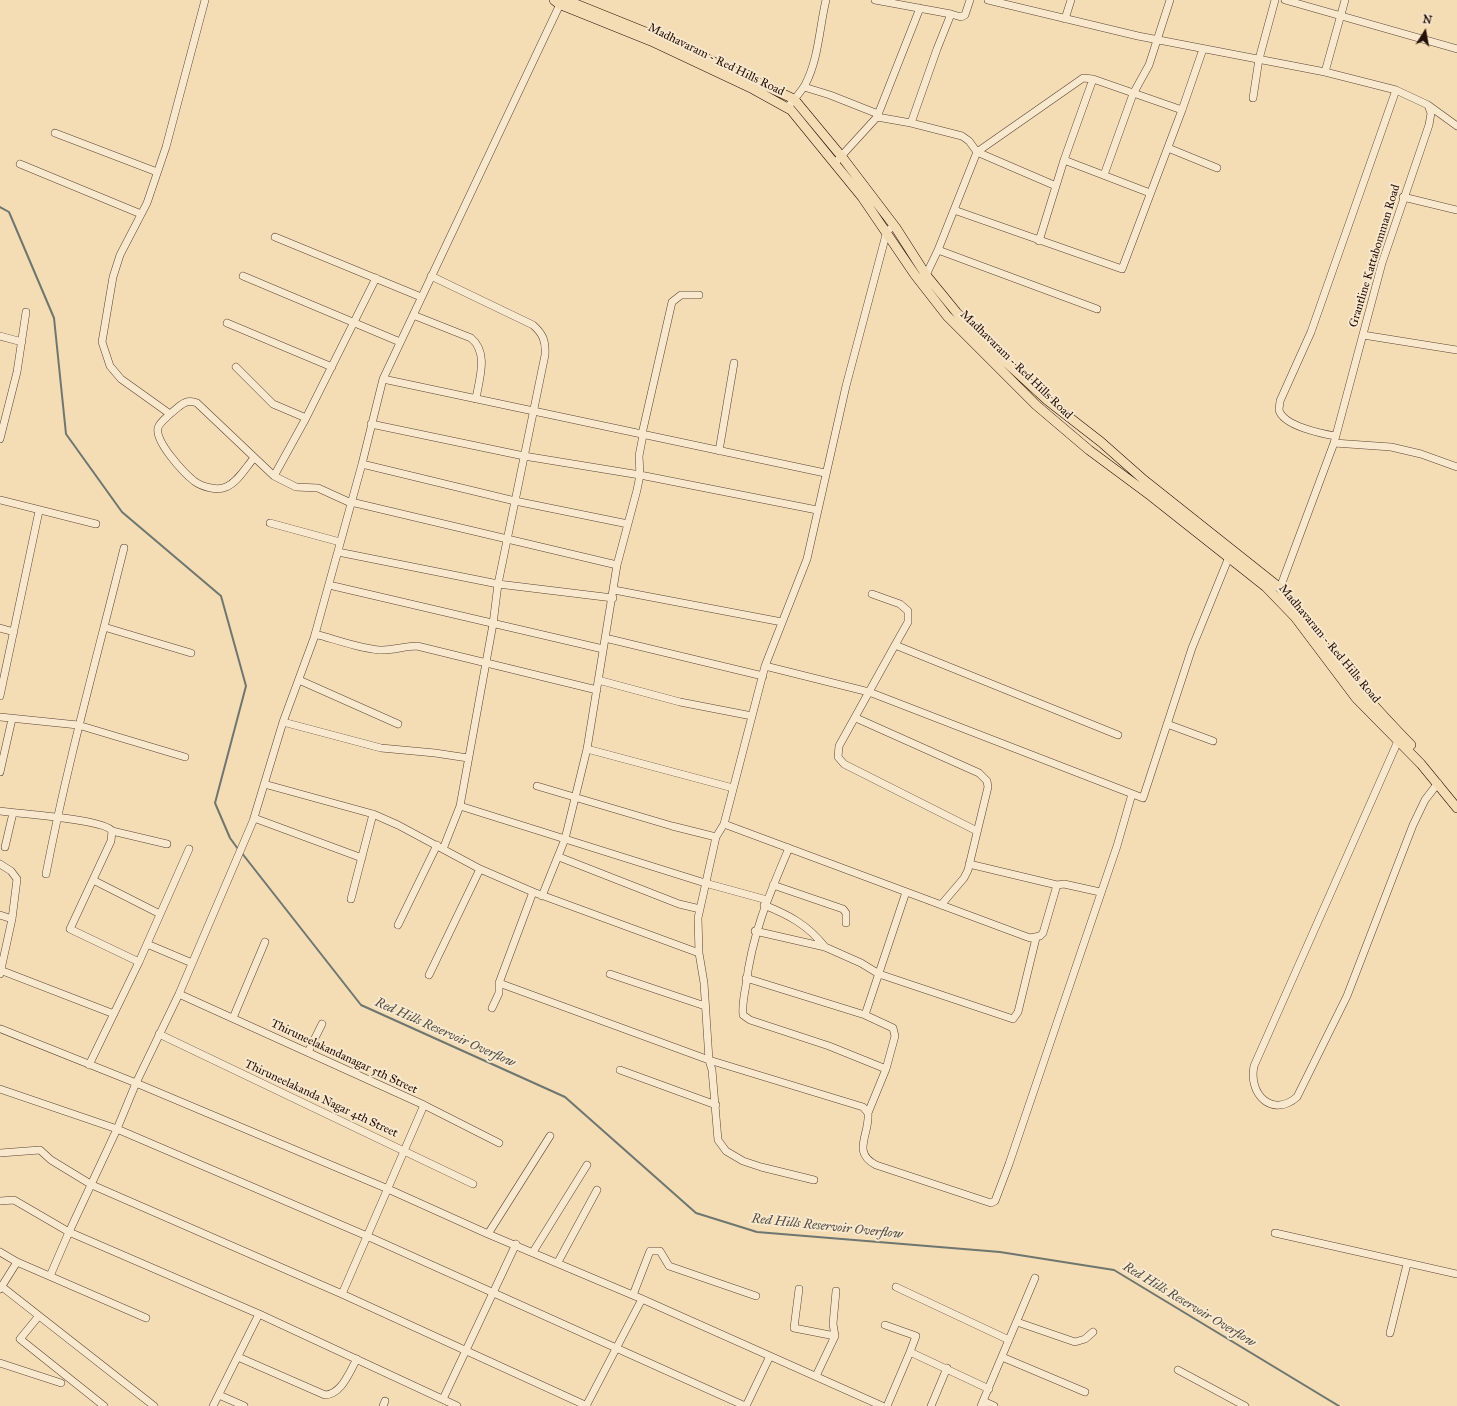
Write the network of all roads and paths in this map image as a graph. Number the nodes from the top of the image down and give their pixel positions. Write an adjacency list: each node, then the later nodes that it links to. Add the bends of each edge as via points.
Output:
1 (205, 0): 41 (street)
2 (826, 0): 23 (street, via 817,51)
3 (875, 0): 12 (street)
4 (970, 0): 13 (street, via 965,15 961,17)
5 (988, 0): 15 (street)
6 (1070, 0): 15 (street)
7 (1170, 0): 16 (street)
8 (1275, 0): 20 (street)
9 (1285, 0): 14 (street)
10 (1345, 0): 14 (street)
11 (560, 1): 17 (main road, Madhavaram - Red Hills Road); 55 (street)
12 (920, 8): 13 (street); 31 (street)
13 (951, 14): 32 (street)
14 (1341, 16): 19 (street); 21 (street)
15 (1065, 19): 16 (street)
16 (1158, 39): 18 (street); 25 (street, via 1149,65)
17 (660, 42): 27 (main road, Madhavaram - Red Hills Road, via 768,86); 29 (main road, Madhavaram - Red Hills Road)
18 (1203, 49): 20 (street); 30 (street)
19 (1457, 49)
20 (1259, 59): 21 (street); 26 (street)
21 (1325, 72): 24 (street)
22 (1093, 79): 25 (street); 36 (street, via 1083,78); 38 (street)
23 (804, 87): 27 (street); 31 (street, via 830,95)
24 (1396, 90): 28 (street); 80 (street, via 1311,332 1280,401 1279,410 1289,420)
25 (1134, 94): 30 (street); 42 (street)
26 (1253, 98)
27 (794, 100): 29 (street); 37 (main road, Madhavaram - Red Hills Road)
28 (1428, 105): 33 (street); 45 (street, Grantline Kattabomman Road, via 1431,113 1429,125)
29 (787, 108): 37 (main road, Madhavaram - Red Hills Road)
30 (1182, 110): 35 (street)
31 (877, 116): 32 (street); 37 (street)
32 (911, 123): 36 (street, via 962,136)
33 (1457, 126)
34 (55, 133): 41 (street)
35 (1168, 148): 40 (street); 44 (street)
36 (977, 152): 43 (street); 46 (street)
37 (839, 160): 49 (main road, Madhavaram - Red Hills Road)
38 (1064, 160): 42 (street); 43 (street)
39 (20, 164): 48 (street)
40 (1217, 168)
41 (157, 172): 48 (street)
42 (1104, 175): 44 (street)
43 (1056, 186): 51 (street)
44 (1150, 193): 51 (street, via 1122,269)
45 (1403, 197): 47 (street); 64 (street, Grantline Kattabomman Road)
46 (954, 210): 51 (street); 52 (street)
47 (1457, 210)
48 (141, 214): 75 (street, via 120,255 113,277 102,342 110,366 122,379)
49 (891, 228): 53 (main road, Madhavaram - Red Hills Road); 86 (street, via 846,386); 101 (main road, Madhavaram - Red Hills Road, via 915,274 947,316 1036,405)
50 (275, 237): 56 (street)
51 (1039, 241)
52 (938, 250): 53 (street); 59 (street)
53 (926, 275): 105 (main road, Madhavaram - Red Hills Road, via 957,313 1047,400)
54 (243, 276): 63 (street)
55 (431, 276): 58 (street); 74 (street, via 533,325 540,331 546,347)
56 (376, 278): 58 (street); 63 (street)
57 (699, 295): 78 (street, via 681,295 672,302)
58 (421, 297): 61 (street)
59 (1097, 309)
60 (26, 312): 66 (street)
61 (413, 315): 67 (street); 73 (street, via 471,338 478,344 481,361)
62 (228, 323): 70 (street)
63 (354, 323): 67 (street); 70 (street)
64 (1363, 335): 68 (street); 80 (street, Grantline Kattabomman Road)
65 (0, 336): 66 (street)
66 (22, 342): 79 (street)
67 (400, 342): 72 (street)
68 (1457, 350)
69 (734, 363): 81 (street)
70 (332, 366): 76 (street)
71 (236, 367): 76 (street, via 272,404)
72 (383, 379): 73 (street); 77 (street)
73 (476, 399): 74 (street)
74 (533, 412): 78 (street); 82 (street)
75 (170, 414): 83 (street, via 185,402 191,400 197,403); 83 (street, via 158,429 163,447 194,481 205,487 226,487 235,481)
76 (306, 418): 88 (street)
77 (371, 424): 82 (street); 84 (street)
78 (642, 434): 81 (street); 87 (street)
79 (0, 439)
80 (1335, 439): 85 (street, via 1391,447); 105 (street, Grantline Kattabomman Road)
81 (719, 451): 86 (street)
82 (524, 456): 87 (street); 90 (street)
83 (254, 458): 88 (street)
84 (362, 464): 90 (street); 91 (street)
85 (1457, 466)
86 (825, 473): 92 (street)
87 (640, 475): 92 (street); 96 (street)
88 (274, 476): 91 (street, via 296,487 318,488)
89 (0, 500): 93 (street)
90 (514, 501): 96 (street); 97 (street)
91 (351, 502): 97 (street); 98 (street)
92 (817, 510): 109 (street, via 807,559)
93 (39, 511): 95 (street); 113 (street)
94 (270, 523): 98 (street)
95 (96, 524)
96 (628, 524): 102 (street)
97 (506, 540): 102 (street); 103 (street)
98 (340, 542): 100 (street)
99 (124, 548): 111 (street)
100 (338, 552): 103 (street); 104 (street)
101 (1228, 557): 133 (street, via 1192,648); 136 (main road, Madhavaram - Red Hills Road, via 1266,587 1295,617 1356,698)
102 (617, 565): 106 (street)
103 (498, 584): 108 (street); 110 (street)
104 (328, 585): 110 (street); 114 (street)
105 (1280, 588): 148 (main road, Madhavaram - Red Hills Road, via 1329,652)
106 (614, 590): 108 (street); 109 (street)
107 (872, 594): 116 (street, via 900,604 908,611 908,622)
108 (613, 598): 115 (street)
109 (782, 622): 120 (street)
110 (493, 624): 117 (street); 119 (street)
111 (104, 627): 118 (street); 134 (street)
112 (0, 628): 113 (street)
113 (14, 632): 126 (street)
114 (315, 634): 119 (street, via 374,650 417,646); 122 (street)
115 (605, 638): 117 (street); 121 (street)
116 (895, 645): 125 (street); 135 (street)
117 (603, 649): 123 (street)
118 (191, 653)
119 (486, 662): 124 (street); 140 (street)
120 (765, 666): 121 (street); 125 (street)
121 (763, 676): 127 (street)
122 (299, 680): 131 (street); 132 (street)
123 (598, 680): 124 (street); 127 (street, via 680,702)
124 (597, 690): 138 (street)
125 (869, 692): 129 (street); 146 (street)
126 (0, 696)
127 (752, 716): 145 (street)
128 (0, 717): 130 (street)
129 (856, 718): 158 (street, via 984,777 988,787); 158 (street, via 837,751 840,761)
130 (12, 719): 134 (street); 141 (street)
131 (283, 722): 140 (street, via 381,748); 143 (street)
132 (398, 724)
133 (1167, 724): 137 (street); 146 (street, via 1143,798)
134 (78, 725): 139 (street); 154 (street)
135 (1118, 735)
136 (1398, 740): 142 (main road, Madhavaram - Red Hills Road); 142 (street, via 1254,1066 1254,1090 1267,1102 1288,1104 1297,1097 1347,996 1413,825)
137 (1213, 741)
138 (587, 749): 145 (street); 147 (street)
139 (185, 757)
140 (468, 758): 149 (street)
141 (0, 772)
142 (1438, 783): 150 (main road, Madhavaram - Red Hills Road)
143 (264, 784): 153 (street); 155 (street)
144 (538, 786): 147 (street)
145 (733, 788): 156 (street)
146 (1132, 794): 178 (street)
147 (574, 798): 159 (street); 160 (street)
148 (1457, 798)
149 (460, 806): 160 (street); 163 (street)
150 (1457, 808)
151 (0, 811): 152 (street)
152 (13, 813): 154 (street); 162 (street)
153 (373, 814): 163 (street); 167 (street)
154 (57, 817): 157 (street, via 100,824); 171 (street)
155 (253, 820): 167 (street); 196 (street)
156 (724, 824): 159 (street); 164 (street)
157 (112, 831): 161 (street); 172 (street, via 111,841)
158 (977, 832): 169 (street)
159 (716, 837): 173 (street)
160 (565, 839): 166 (street); 173 (street)
161 (167, 844)
162 (5, 847)
163 (440, 847): 170 (street); 188 (street)
164 (789, 848): 174 (street); 177 (street)
165 (189, 849): 184 (street)
166 (560, 857): 179 (street); 183 (street, via 679,904)
167 (362, 858): 180 (street)
168 (0, 864): 186 (street, via 17,879)
169 (969, 864): 175 (street); 182 (street, via 964,878)
170 (480, 869): 176 (street); 200 (street)
171 (46, 874)
172 (93, 880): 184 (street); 195 (street, via 70,929)
173 (705, 883): 181 (street); 183 (street)
174 (773, 885): 181 (street); 187 (street, via 843,909 846,913)
175 (1057, 885): 178 (street, via 1064,884); 190 (street, via 1043,933)
176 (533, 892): 179 (street); 202 (street)
177 (906, 892): 182 (street); 199 (street)
178 (1100, 892): 221 (street, via 995,1201 991,1204 984,1202 867,1161 863,1155 863,1144)
179 (542, 896): 194 (street)
180 (351, 899)
181 (766, 903): 189 (street); 193 (street, via 798,920 810,929)
182 (941, 905): 190 (street)
183 (700, 909): 194 (street)
184 (160, 914): 192 (street)
185 (0, 915): 186 (street)
186 (12, 919): 197 (street)
187 (846, 923)
188 (398, 925)
189 (756, 931): 193 (street); 201 (street)
190 (1036, 938): 199 (street, via 1018,1012 1013,1019)
191 (265, 942): 208 (street)
192 (147, 944): 195 (street); 196 (street)
193 (825, 947): 199 (street)
194 (698, 953): 204 (street, via 704,983)
195 (138, 962): 206 (street)
196 (192, 963): 203 (street)
197 (0, 972): 206 (street)
198 (610, 974): 204 (street)
199 (879, 974): 207 (street)
200 (429, 975)
201 (746, 978): 207 (street); 215 (street, via 742,1010 746,1018)
202 (499, 983): 205 (street, via 499,993); 213 (street)
203 (179, 994): 208 (street, Thiruneelakandanagar 5th Street); 211 (street)
204 (705, 1006): 213 (street)
205 (492, 1008)
206 (114, 1014): 214 (street)
207 (866, 1015): 215 (street, via 890,1025 895,1032)
208 (233, 1018): 212 (street, Thiruneelakandanagar 5th Street)
209 (322, 1024): 212 (street)
210 (1, 1029): 214 (street)
211 (159, 1034): 217 (street); 225 (street, Thiruneelakanda Nagar 4th Street)
212 (308, 1052): 219 (street, Thiruneelakandanagar 5th Street)
213 (709, 1060): 220 (street); 221 (street, via 850,1102 863,1107)
214 (89, 1065): 217 (street)
215 (886, 1069): 221 (street)
216 (620, 1070): 220 (street)
217 (136, 1083): 222 (street); 231 (street)
218 (0, 1089): 222 (street)
219 (424, 1105): 224 (street, Thiruneelakandanagar 5th Street); 225 (street)
220 (716, 1105): 228 (street, via 718,1140 726,1151 743,1161 761,1167)
221 (868, 1113)
222 (117, 1129): 230 (street); 237 (street)
223 (550, 1136): 236 (street)
224 (499, 1143)
225 (404, 1151): 229 (street, Thiruneelakanda Nagar 4th Street); 231 (street)
226 (0, 1153): 230 (street, via 40,1150 51,1160)
227 (587, 1165): 240 (street)
228 (814, 1180)
229 (473, 1184)
230 (92, 1185): 234 (street); 252 (street)
231 (388, 1189): 236 (street); 237 (street)
232 (597, 1190): 242 (street)
233 (0, 1201): 234 (street, via 14,1200)
234 (69, 1232): 245 (street); 256 (street)
235 (1274, 1232): 243 (street)
236 (488, 1234): 238 (street)
237 (367, 1236): 251 (street); 252 (street)
238 (516, 1244): 240 (street); 251 (street)
239 (0, 1252): 241 (street)
240 (533, 1252): 242 (street)
241 (17, 1262): 245 (street); 248 (street)
242 (558, 1262): 253 (street)
243 (1407, 1264): 244 (street); 262 (street)
244 (1457, 1274)
245 (50, 1276): 258 (street)
246 (1035, 1278): 259 (street)
247 (896, 1287): 264 (street)
248 (1, 1288): 257 (street)
249 (799, 1289): 263 (street, via 794,1328)
250 (836, 1291): 263 (street, via 833,1324)
251 (493, 1293): 265 (street); 266 (street)
252 (342, 1294): 266 (street)
253 (633, 1295): 254 (street, via 650,1251 660,1251 669,1266); 255 (street)
254 (756, 1296)
255 (642, 1299): 265 (street); 268 (street)
256 (260, 1314): 269 (street); 271 (street)
257 (38, 1317): 282 (street, via 20,1339); 283 (street)
258 (146, 1318)
259 (1017, 1322): 261 (street, via 1075,1342 1085,1340); 264 (street)
260 (885, 1325): 267 (street, via 916,1336)
261 (1093, 1332)
262 (1390, 1333)
263 (835, 1336): 275 (street)
264 (1009, 1340): 270 (street)
265 (616, 1349): 287 (street); 288 (street)
266 (465, 1352): 280 (street); 287 (street)
267 (910, 1352): 273 (street); 290 (street)
268 (770, 1356): 275 (street); 288 (street)
269 (238, 1357): 271 (street, via 325,1395 332,1395 338,1391); 279 (street)
270 (1002, 1357): 277 (street); 278 (street)
271 (357, 1359): 280 (street)
272 (0, 1363): 276 (street)
273 (947, 1368): 277 (street); 291 (street)
274 (1178, 1370): 293 (street)
275 (816, 1376): 289 (street)
276 (61, 1383)
277 (989, 1389): 281 (street)
278 (1085, 1392)
279 (220, 1395): 284 (street); 285 (street)
280 (443, 1399): 286 (street)
281 (982, 1404): 292 (street)
282 (104, 1406)
283 (154, 1406)
284 (212, 1406)
285 (244, 1406)
286 (457, 1406)
287 (586, 1406)
288 (746, 1406)
289 (882, 1406)
290 (887, 1406)
291 (931, 1406)
292 (994, 1406)
293 (1245, 1406)

